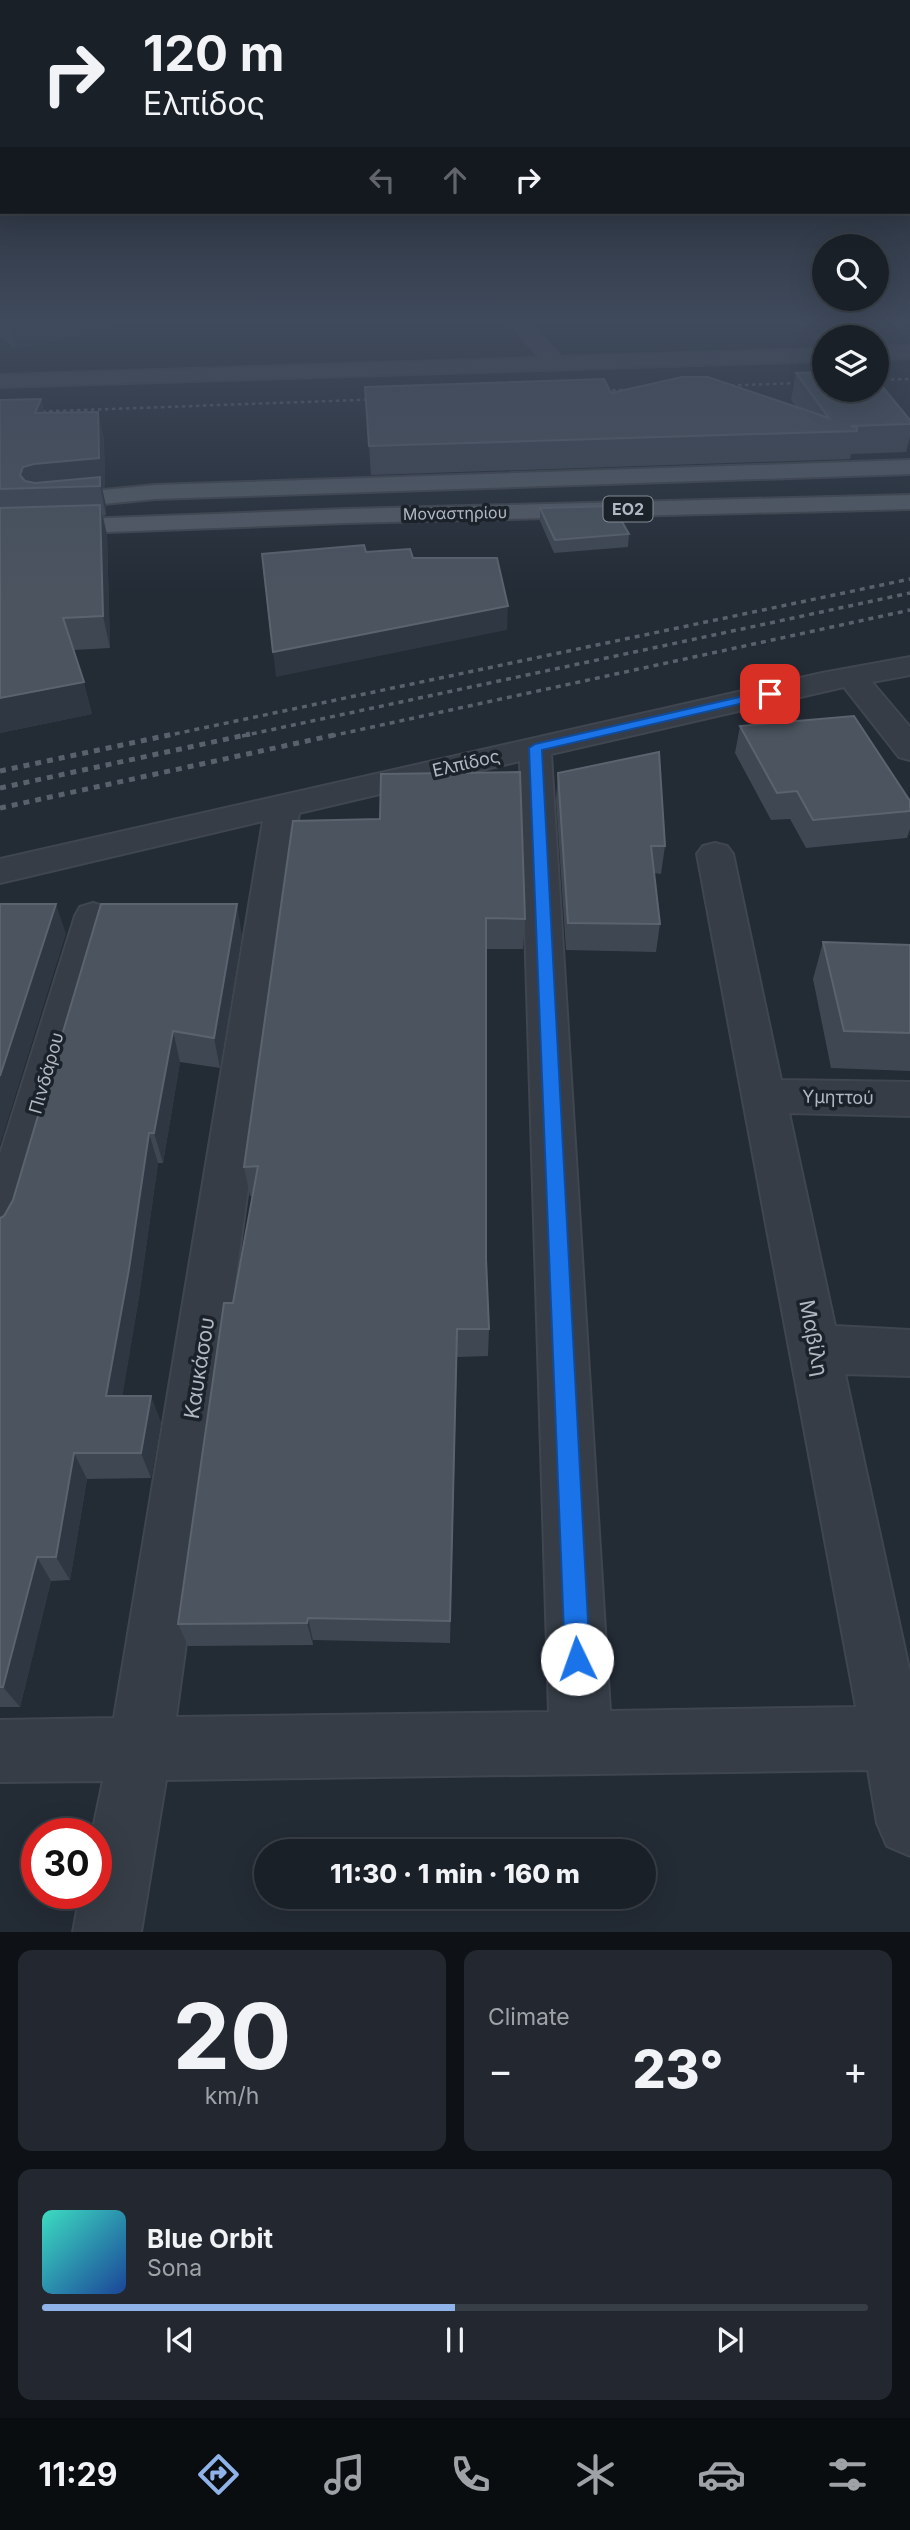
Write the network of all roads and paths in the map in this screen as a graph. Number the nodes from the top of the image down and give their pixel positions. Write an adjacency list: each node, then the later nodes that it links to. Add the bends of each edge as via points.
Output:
1 (910, 467): 7 (main road, via 155,492)
2 (910, 482): 5 (main road, Μοναστηρίου / ΕΟ2)
3 (910, 502): 5 (main road, Μοναστηρίου / ΕΟ2)
4 (0, 506): 7 (main road, Μοναστηρίου / ΕΟ2)
5 (346, 506): 7 (main road, Μοναστηρίου / ΕΟ2)
6 (910, 519): 7 (main road, via 142,537)
7 (15, 520)
8 (909, 665): 9 (street, Ελπίδος)
9 (852, 677): 10 (street, Ελπίδος); 11 (street)
10 (535, 748): 12 (street, Ελπίδος); 22 (street)
11 (910, 750)
12 (283, 804): 14 (street, Ελπίδος); 23 (street, Καυκάσου, via 248,914)
13 (715, 853): 16 (street, Μαβίλη)
14 (0, 871)
15 (90, 916): 18 (street, Πινδάρου)
16 (765, 1096): 17 (street, Υμηττού); 19 (street, Μαβίλη)
17 (910, 1099)
18 (0, 1229)
19 (816, 1349): 20 (street); 21 (street, Μαβίλη)
20 (910, 1353)
21 (894, 1738): 22 (street); 25 (street, Μαβίλη)
22 (581, 1742): 23 (street)
23 (141, 1750): 24 (street); 26 (street, Καυκάσου)
24 (0, 1751)
25 (910, 1824)
26 (107, 1931)

